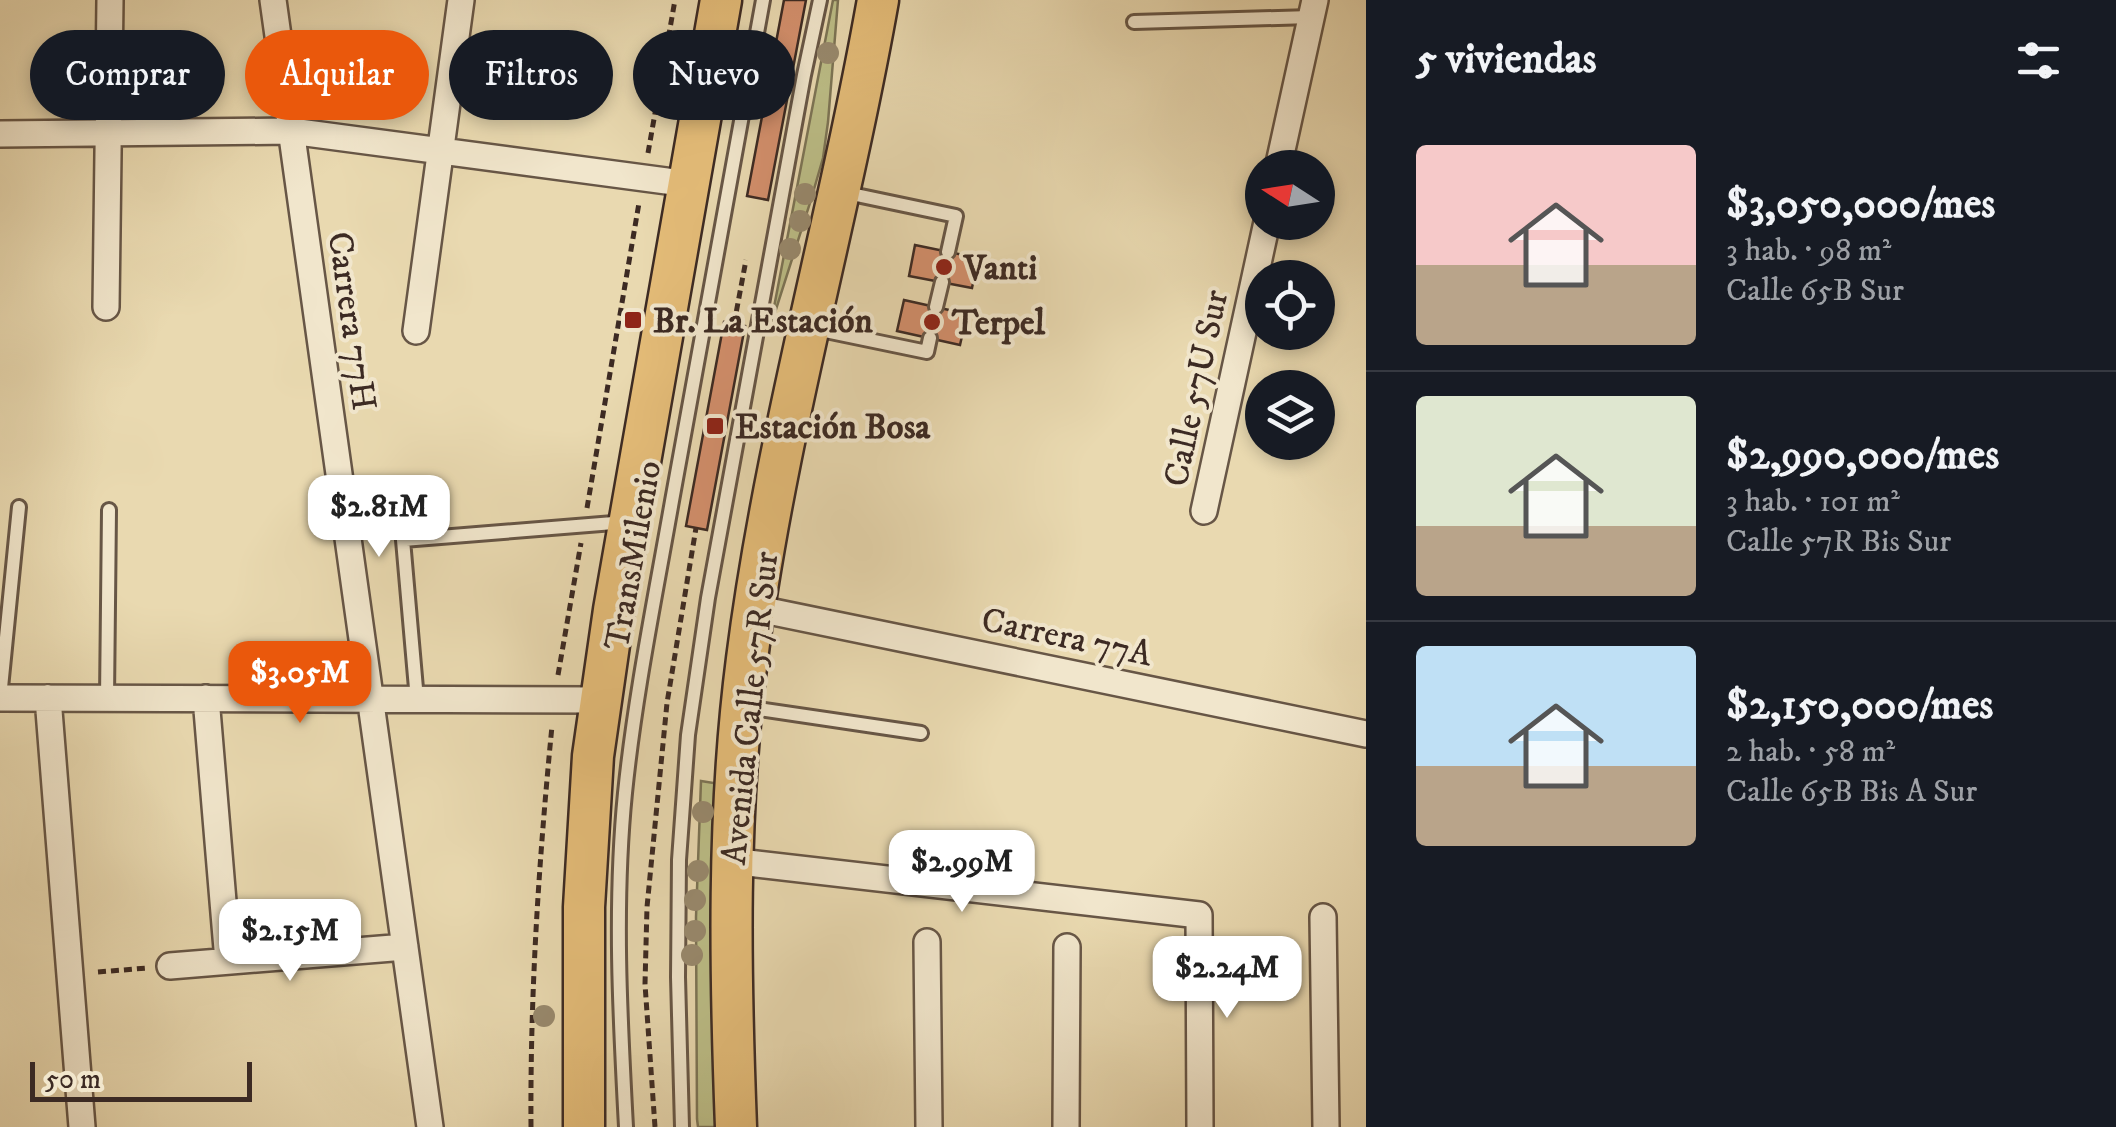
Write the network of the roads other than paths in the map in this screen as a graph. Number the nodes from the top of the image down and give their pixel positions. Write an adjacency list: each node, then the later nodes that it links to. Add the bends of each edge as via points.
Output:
1 (110, 0): 11 (street)
2 (273, 0): 10 (street, Carrera 77H)
3 (461, 0): 14 (street)
4 (721, 0): 15 (highway)
5 (763, 0): 50 (lane, TransMilenio, via 642,666 625,793 619,908)
6 (820, 0): 51 (lane, via 688,735 678,977)
7 (878, 0): 16 (highway, Avenida Calle 57R Sur)
8 (1313, 9): 9 (lane); 13 (street)
9 (1134, 22)
10 (291, 132): 11 (street); 14 (street); 34 (street, Carrera 77H)
11 (108, 133): 12 (street); 20 (street)
12 (0, 134)
13 (1282, 150)
14 (439, 153): 15 (street); 23 (street)
15 (688, 184): 28 (highway)
16 (840, 192): 18 (lane, via 956,216); 22 (highway, Avenida Calle 57R Sur)
17 (1262, 240): 27 (street, Calle 57U Sur)
18 (948, 252)
19 (942, 282): 21 (lane)
20 (106, 306)
21 (936, 307)
22 (808, 328): 24 (lane, via 928,352); 29 (highway, Avenida Calle 57R Sur)
23 (416, 331)
24 (930, 338)
25 (19, 507): 30 (lane)
26 (109, 510): 32 (lane)
27 (1204, 511)
28 (629, 522): 35 (lane, via 403,540); 36 (highway)
29 (754, 608): 37 (highway, Avenida Calle 57R Sur); 39 (street, Carrera 77A)
30 (0, 698): 31 (street)
31 (48, 698): 32 (street); 47 (street)
32 (106, 698): 33 (street)
33 (206, 698): 34 (street); 45 (street)
34 (370, 699): 35 (street); 43 (street, Carrera 77H)
35 (417, 700): 36 (street)
36 (600, 700): 49 (highway, via 584,907)
37 (742, 706): 38 (lane); 40 (highway, Avenida Calle 57R Sur)
38 (921, 732)
39 (1366, 734)
40 (732, 860): 52 (highway, Avenida Calle 57R Sur); 55 (street, via 1199,914)
41 (1323, 917): 56 (street)
42 (927, 942): 53 (street)
43 (405, 947): 45 (street); 48 (street, Carrera 77H)
44 (1067, 947): 54 (street)
45 (228, 962): 46 (street)
46 (170, 966)
47 (82, 1127)
48 (430, 1127)
49 (584, 1127)
50 (626, 1127)
51 (682, 1127)
52 (736, 1127)
53 (928, 1127)
54 (1066, 1127)
55 (1200, 1127)
56 (1326, 1127)

